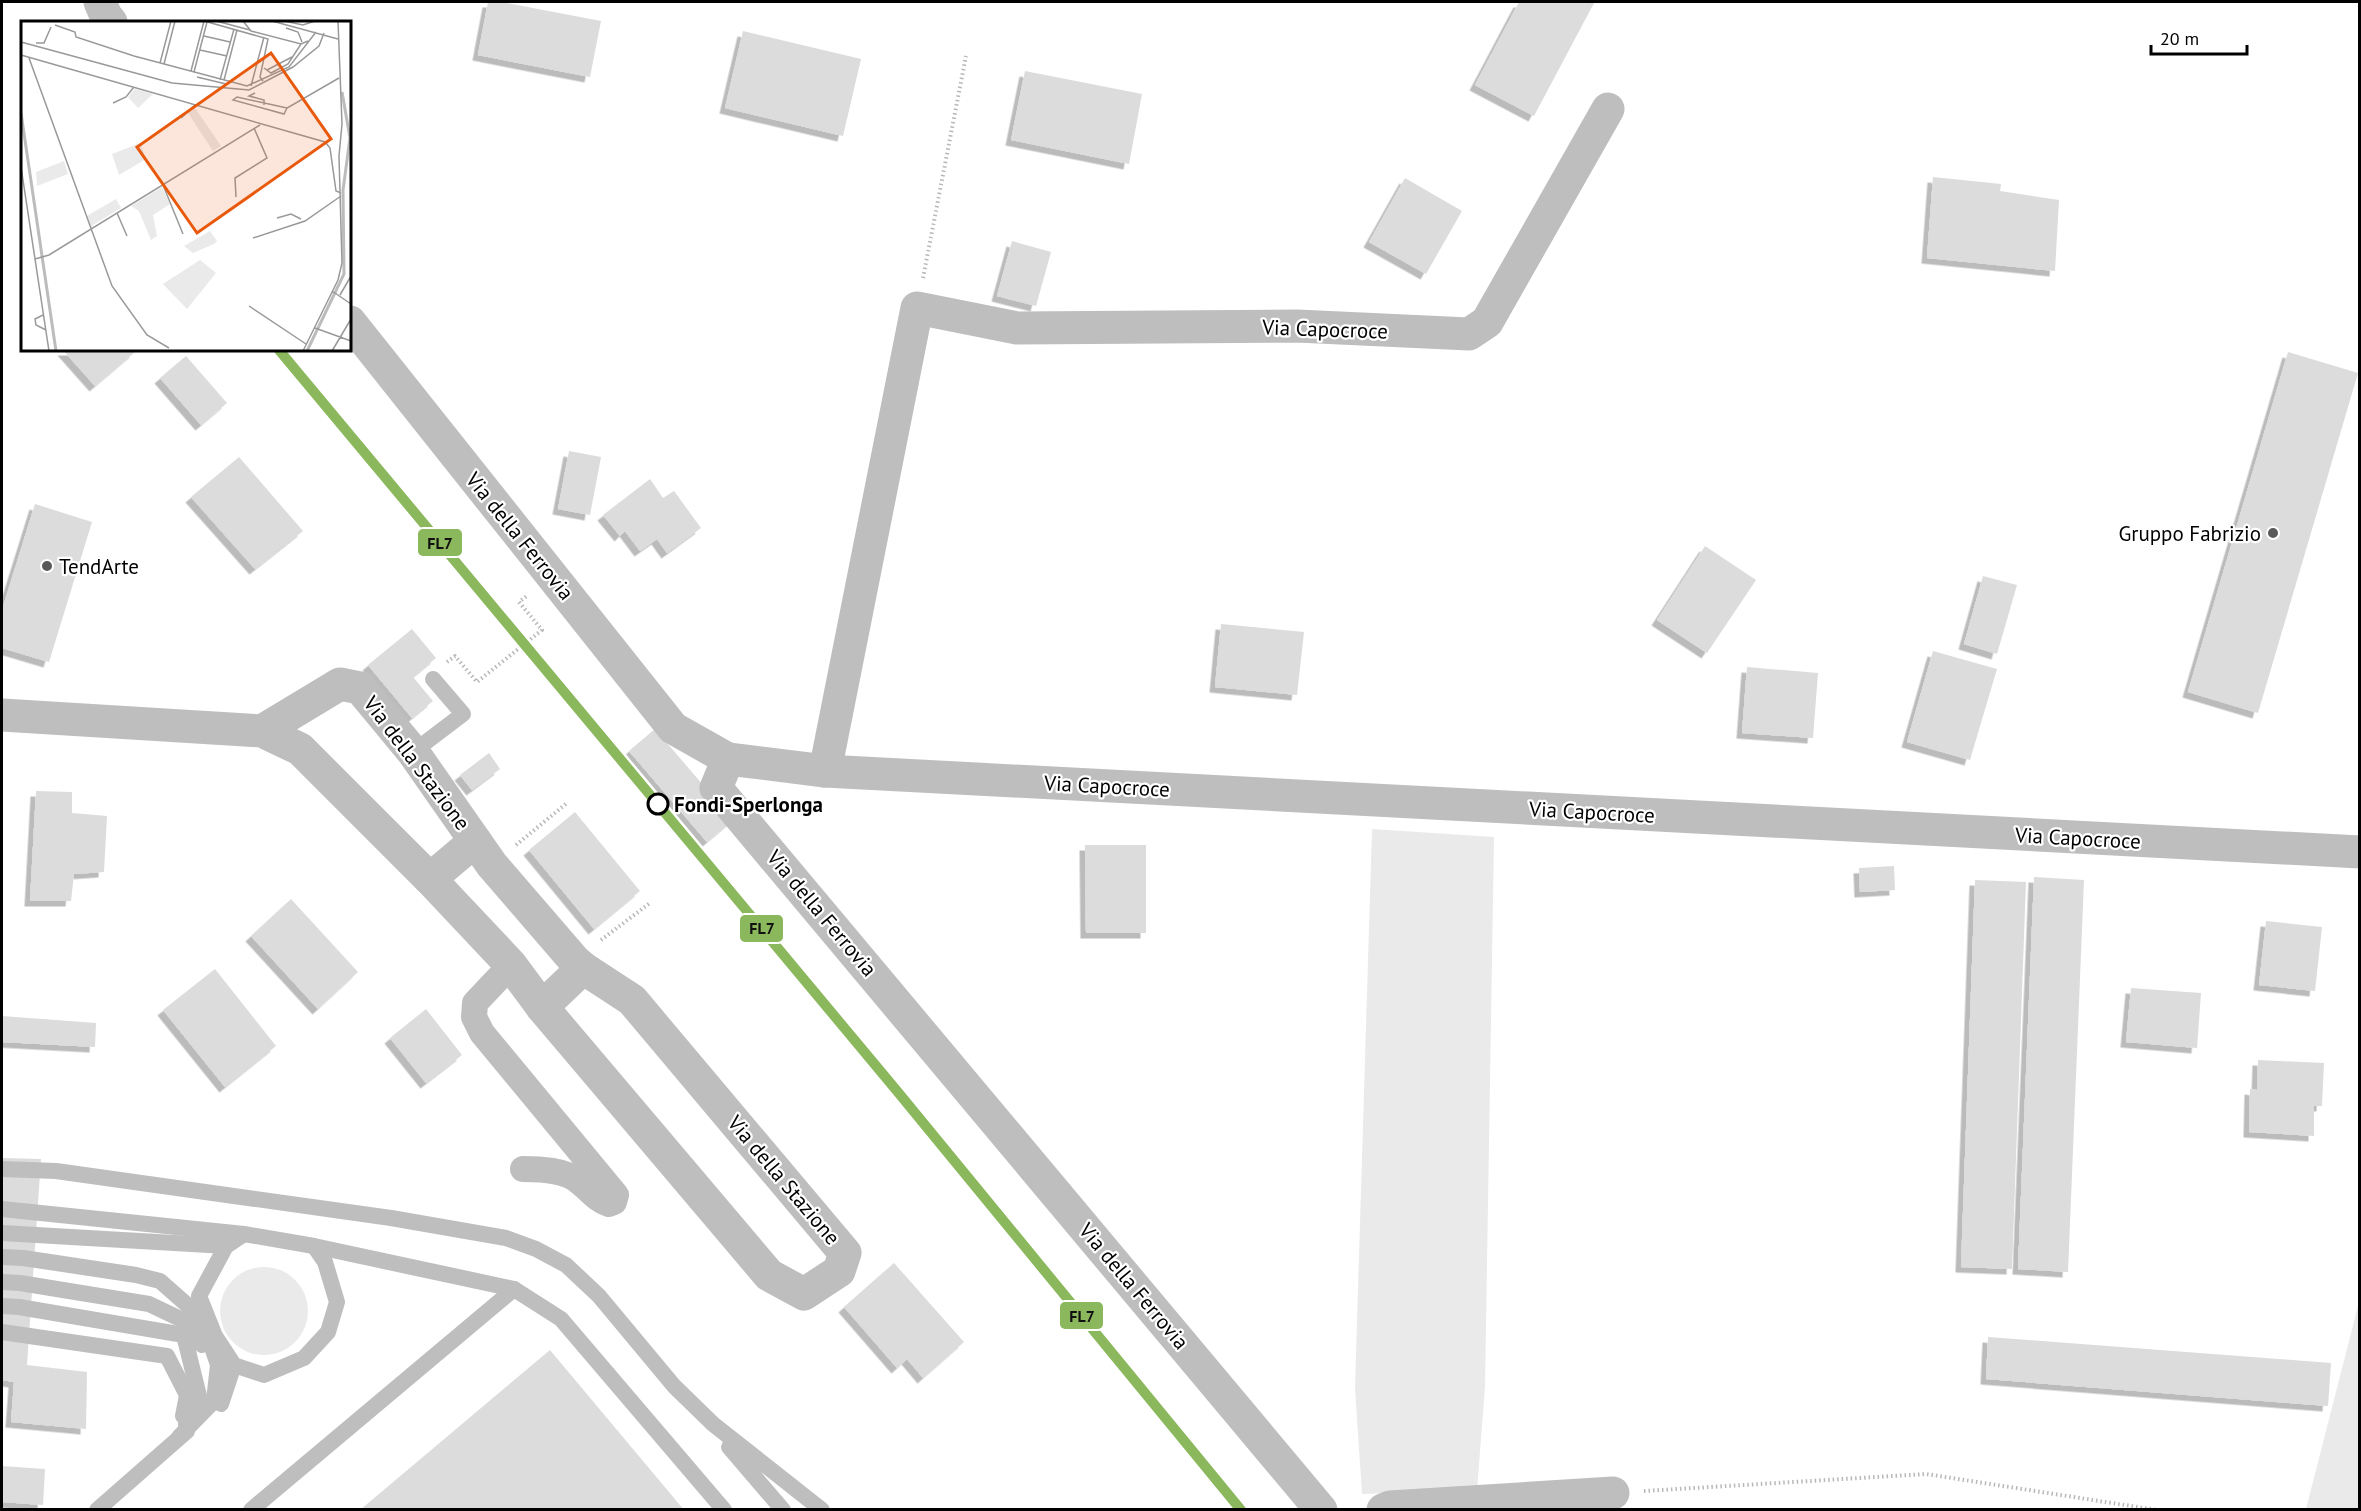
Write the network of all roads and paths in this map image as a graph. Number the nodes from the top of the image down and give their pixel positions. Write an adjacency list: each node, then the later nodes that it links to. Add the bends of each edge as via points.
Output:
1 (100, 2): 2 (street)
2 (110, 21)
3 (966, 56): 5 (path)
4 (1608, 109): 5 (street, Via Capocroce, via 1487,322 1469,334 1298,326 1017,328)
5 (917, 308): 14 (street)
6 (351, 323): 13 (street, Via della Ferrovia, via 673,728)
7 (542, 630): 9 (path)
8 (433, 679): 12 (lane, via 463,714)
9 (477, 682)
10 (2, 716): 11 (street, Via della Stazione)
11 (262, 731): 12 (street, Via della Stazione, via 340,684 360,688); 18 (street, Via della Stazione, via 300,749)
12 (413, 752): 17 (street, Via della Stazione)
13 (728, 759): 14 (street, Via Capocroce); 44 (street, Via della Ferrovia, via 716,788)
14 (825, 771): 16 (street, Via Capocroce)
15 (567, 803): 17 (path)
16 (2360, 852)
17 (484, 853): 18 (street, Via della Stazione); 20 (street, Via della Stazione)
18 (430, 879): 21 (street, Via della Stazione)
19 (650, 903): 20 (path)
20 (578, 964): 22 (street); 22 (street, Via della Stazione, via 632,1000 845,1253 839,1271 804,1294 769,1275)
21 (511, 965): 22 (street, Via della Stazione); 24 (street, via 475,1003 474,1017 482,1033 616,1195 614,1202 601,1201 576,1179 544,1169)
22 (542, 1007)
23 (2, 1169): 36 (lane, via 56,1171 506,1238 566,1265 599,1296 674,1386)
24 (523, 1169)
25 (2, 1209): 27 (lane)
26 (2, 1233): 28 (lane)
27 (244, 1234): 28 (lane); 29 (lane)
28 (226, 1246): 35 (lane, via 199,1296 215,1336)
29 (314, 1246): 32 (lane); 35 (lane, via 326,1262 337,1302 328,1332 304,1358 264,1375)
30 (2, 1257): 37 (lane, via 160,1281 202,1318 218,1365 214,1401)
31 (2, 1282): 37 (lane, via 149,1304 193,1325 210,1366 207,1399)
32 (514, 1289): 40 (lane); 41 (lane, via 561,1319)
33 (2, 1306): 37 (lane, via 184,1335 199,1396)
34 (2, 1332): 37 (lane, via 167,1356 187,1395)
35 (234, 1365): 37 (lane, via 220,1404)
36 (713, 1424): 42 (lane); 43 (lane)
37 (179, 1437): 39 (lane)
38 (1613, 1493): 45 (street); 46 (path, via 1926,1474)
39 (97, 1509)
40 (251, 1509)
41 (724, 1509)
42 (783, 1509)
43 (822, 1509)
44 (1321, 1509)
45 (1383, 1509)
46 (2157, 1509)

